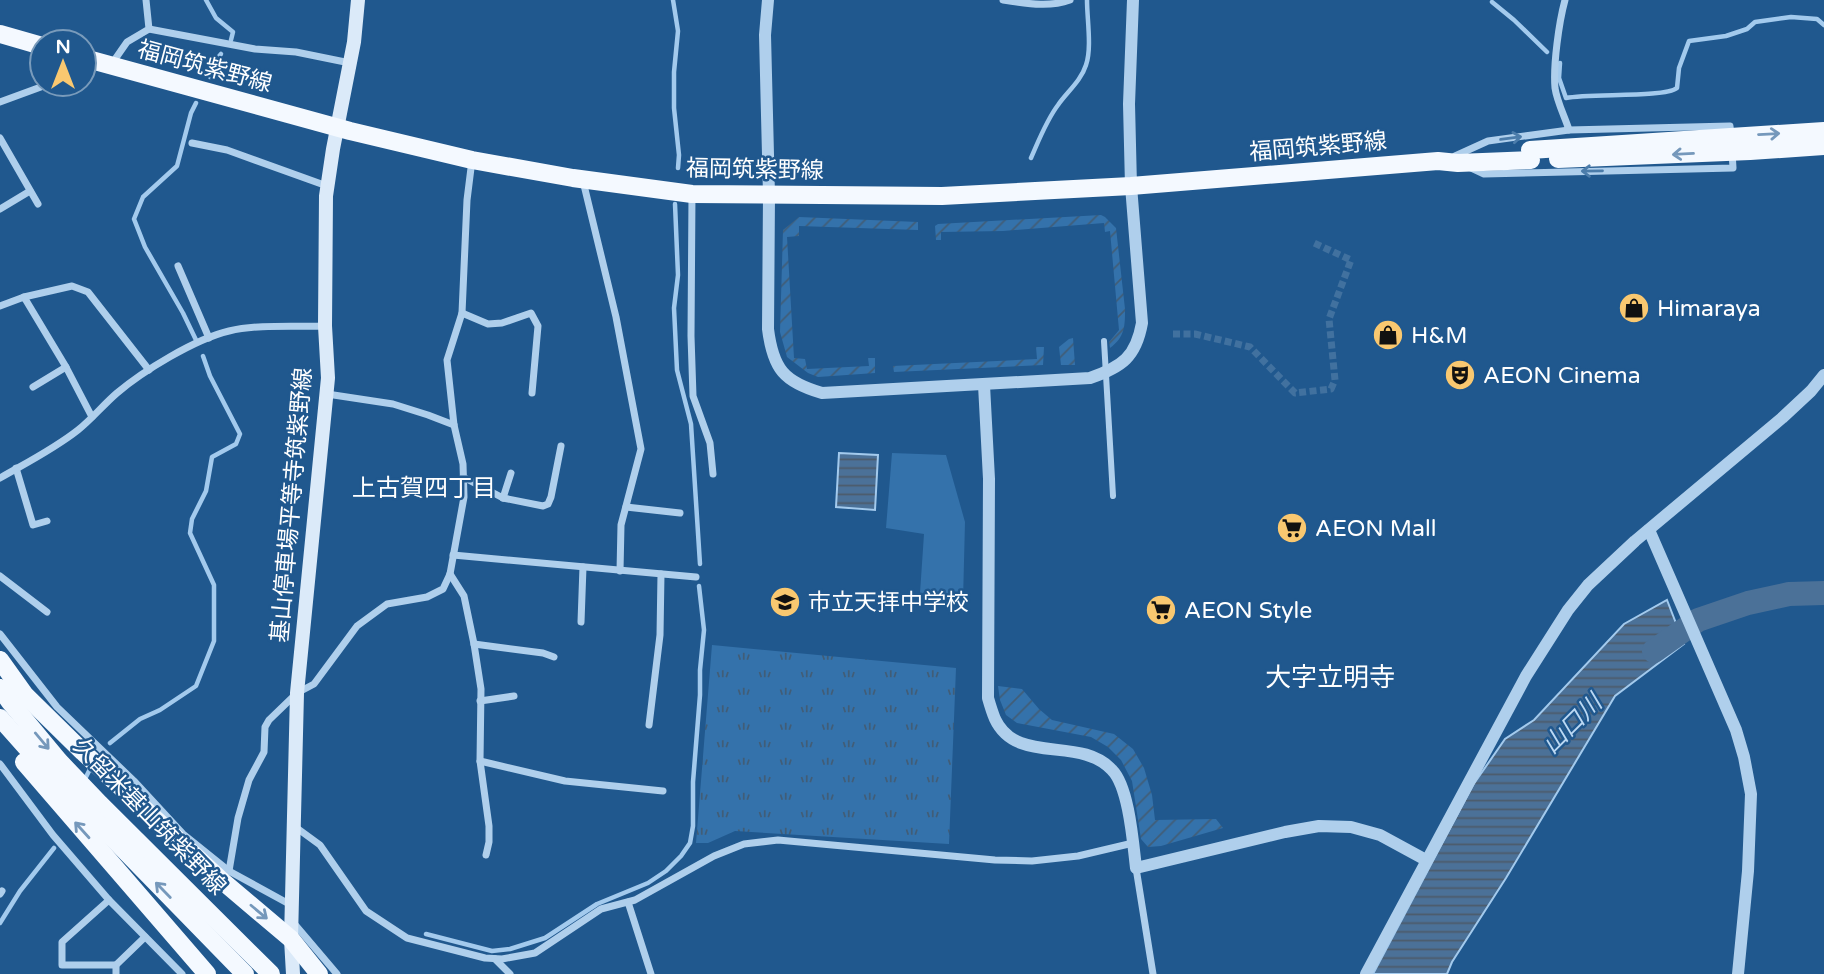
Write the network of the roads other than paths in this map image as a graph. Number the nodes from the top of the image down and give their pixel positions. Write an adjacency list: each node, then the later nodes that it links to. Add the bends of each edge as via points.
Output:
1 (146, 0): 8 (street)
2 (358, 0): 12 (main road, 基山停車場平等寺筑紫野線)
3 (768, 0): 30 (street)
4 (1003, 0): 5 (street, via 1040,5)
5 (1070, 0)
6 (1133, 0): 27 (street)
7 (1565, 0): 17 (street, via 1555,89)
8 (149, 29): 12 (street); 13 (street, via 127,41)
9 (0, 34): 10 (main road)
10 (28, 42)
11 (98, 62): 13 (main road, 福岡筑紫野線)
12 (350, 63): 16 (main road, 基山停車場平等寺筑紫野線)
13 (111, 65): 16 (main road, 福岡筑紫野線)
14 (28, 92): 15 (street)
15 (0, 102)
16 (338, 127): 23 (main road, 福岡筑紫野線); 26 (main road, 基山停車場平等寺筑紫野線)
17 (1569, 130): 24 (street, one-way to 17, via 1488,141); 24 (street, one-way to 24, via 1730,126 1733,168 1484,174)
18 (1824, 131): 22 (main road, 福岡筑紫野線, one-way to 18, bridge)
19 (0, 138): 28 (street)
20 (192, 144): 26 (street, via 227,150)
21 (1824, 146): 22 (main road, 福岡筑紫野線, one-way to 22, bridge)
22 (1530, 155): 24 (main road, 福岡筑紫野線)
23 (472, 159): 25 (main road, 福岡筑紫野線); 36 (street)
24 (1451, 160): 27 (main road, 福岡筑紫野線)
25 (582, 179): 29 (main road, 福岡筑紫野線); 57 (street, via 616,317 641,449)
26 (327, 186): 37 (main road, 基山停車場平等寺筑紫野線)
27 (1131, 186): 30 (main road, 福岡筑紫野線, via 942,196); 43 (street, via 1142,323 1140,339 1130,356 1113,370 1090,378)
28 (30, 191): 31 (street); 32 (street)
29 (692, 194): 30 (main road, 福岡筑紫野線); 52 (street, via 693,396 710,443)
30 (769, 195): 43 (street, via 768,330 777,365 792,382 822,393)
31 (38, 205)
32 (0, 209)
33 (178, 266): 38 (street)
34 (24, 297): 35 (street); 40 (street); 41 (street, via 72,286 88,292)
35 (0, 306)
36 (462, 313): 45 (street, via 488,324 531,313 538,326); 48 (street, via 447,360)
37 (326, 326): 38 (street, via 256,328); 46 (main road, 基山停車場平等寺筑紫野線)
38 (209, 338): 41 (street)
39 (1104, 341): 55 (street, bridge)
40 (66, 367): 44 (street); 47 (street)
41 (149, 370): 47 (street)
42 (1824, 375): 60 (street, via 1782,418)
43 (984, 385): 85 (street, via 989,479 988,698 996,721 1010,737 1030,747 1079,751 1113,770 1123,787)
44 (33, 387)
45 (531, 393)
46 (326, 394): 48 (street, via 393,404); 75 (main road, 基山停車場平等寺筑紫野線)
47 (92, 417): 50 (street, via 62,442)
48 (454, 425): 53 (street)
49 (561, 446): 56 (street, via 548,504)
50 (16, 468): 54 (street); 59 (street, via 33,525)
51 (512, 472): 56 (street)
52 (713, 474)
53 (463, 477): 56 (street); 61 (street, via 464,497)
54 (0, 478)
55 (1113, 496)
56 (503, 498)
57 (626, 507): 58 (street); 63 (street)
58 (680, 513)
59 (47, 521)
60 (1649, 530): 87 (street, via 1588,585 1568,610 1526,676); 108 (street, via 1744,757 1751,794)
61 (453, 555): 62 (street); 64 (street)
62 (583, 567): 63 (street); 69 (street)
63 (620, 571): 65 (street)
64 (450, 574): 71 (street, via 464,596); 75 (street, via 443,589 427,597 387,604 357,626 314,684)
65 (661, 574): 67 (street); 79 (street, via 660,635)
66 (0, 576): 68 (street)
67 (696, 577)
68 (47, 612)
69 (581, 622)
70 (0, 634): 89 (street, via 57,707 183,834)
71 (474, 644): 72 (street); 77 (street)
72 (554, 657)
73 (0, 660): 93 (main road, one-way to 93, via 25,695 83,752 220,879)
74 (0, 688): 97 (main road, 久留米基山筑紫野線, one-way to 97, via 59,761)
75 (297, 693): 84 (main road, 基山停車場平等寺筑紫野線); 89 (street, via 265,727 264,752 238,818)
76 (514, 696): 77 (street)
77 (480, 701): 81 (street)
78 (0, 718): 100 (main road, 久留米基山筑紫野線, one-way to 78)
79 (649, 725)
80 (0, 734): 99 (main road, one-way to 80)
81 (480, 761): 83 (street, via 565,781); 86 (street, via 489,826)
82 (0, 764): 90 (street)
83 (663, 791)
84 (293, 826): 92 (main road, 基山停車場平等寺筑紫野線); 95 (street, via 320,845 366,911 407,937)
85 (1133, 843): 88 (street); 91 (street, via 1032,861 778,840 755,842 715,856)
86 (486, 855)
87 (1426, 860): 88 (street, via 1380,835 1350,827 1319,826); 107 (street)
88 (1136, 868): 106 (street)
89 (229, 871): 92 (street)
90 (108, 900): 94 (street); 96 (street, via 62,942 62,965)
91 (628, 902): 95 (street, via 601,909 535,953); 105 (street)
92 (292, 905): 93 (main road, 基山停車場平等寺筑紫野線)
93 (291, 930): 101 (main road, 基山停車場平等寺筑紫野線); 102 (main road); 103 (street)
94 (145, 937): 96 (street); 98 (street)
95 (494, 959): 104 (street)
96 (116, 970)
97 (267, 971)
98 (182, 974)
99 (207, 974)
100 (245, 974)
101 (293, 974)
102 (319, 974)
103 (337, 974)
104 (510, 974)
105 (651, 974)
106 (1153, 974)
107 (1366, 974)
108 (1738, 974)

